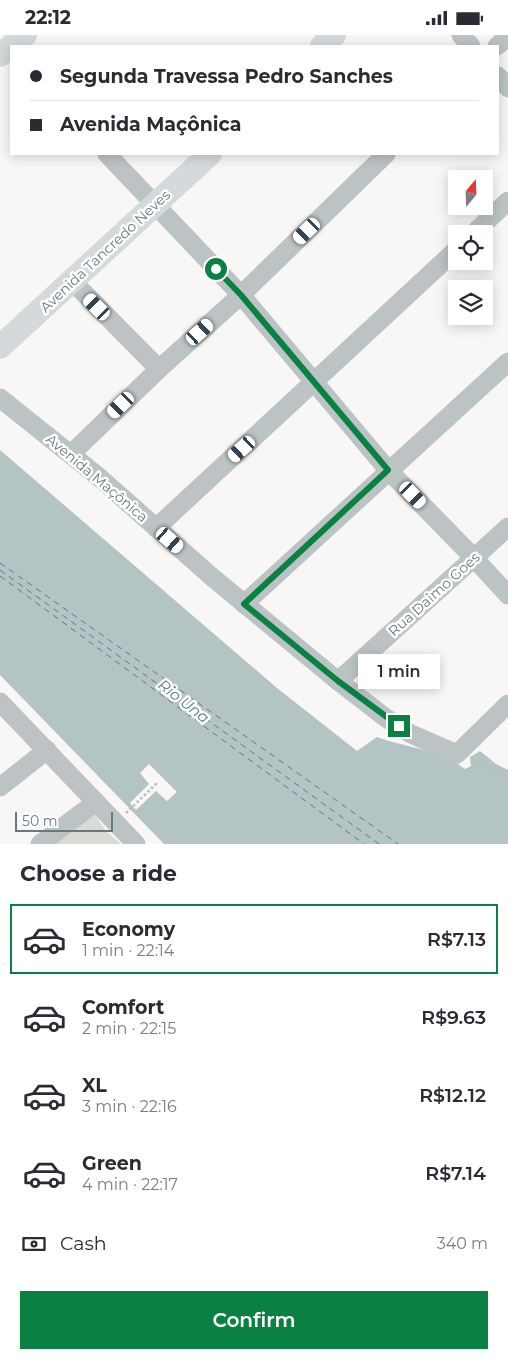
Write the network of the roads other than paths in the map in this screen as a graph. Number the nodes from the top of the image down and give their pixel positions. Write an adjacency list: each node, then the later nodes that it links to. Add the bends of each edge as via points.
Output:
1 (25, 35): 4 (main road)
2 (334, 35): 5 (main road)
3 (461, 35): 6 (street)
4 (12, 45)
5 (323, 45)
6 (470, 45)
7 (10, 47): 8 (main road)
8 (0, 55)
9 (499, 77): 10 (street)
10 (508, 88)
11 (108, 155): 15 (street)
12 (209, 155): 15 (main road, Avenida Tancredo Neves)
13 (385, 155): 19 (street)
14 (508, 201): 16 (street)
15 (156, 205): 18 (main road, Avenida Tancredo Neves); 19 (street)
16 (483, 225)
17 (448, 257): 23 (street)
18 (73, 282): 20 (main road, Avenida Tancredo Neves); 22 (street)
19 (241, 295): 22 (street); 23 (street)
20 (0, 347)
21 (508, 362): 26 (street)
22 (158, 369): 25 (street)
23 (314, 383): 26 (street); 28 (street)
24 (0, 398): 25 (street, Avenida Maçônica)
25 (71, 454): 28 (street, Avenida Maçônica)
26 (388, 470): 29 (street); 31 (street)
27 (508, 527): 29 (street, Rua Daimo Goes)
28 (156, 528): 31 (street, Avenida Maçônica)
29 (474, 558): 30 (street); 32 (street, Rua Daimo Goes)
30 (508, 595)
31 (244, 604): 32 (street, Avenida Maçônica)
32 (338, 681): 34 (street, Avenida Maçônica, via 411,734 457,754)
33 (0, 702): 35 (street)
34 (508, 704)
35 (47, 750): 36 (street); 37 (street)
36 (0, 787)
37 (96, 802): 38 (street); 39 (street)
38 (40, 844)
39 (136, 844)

